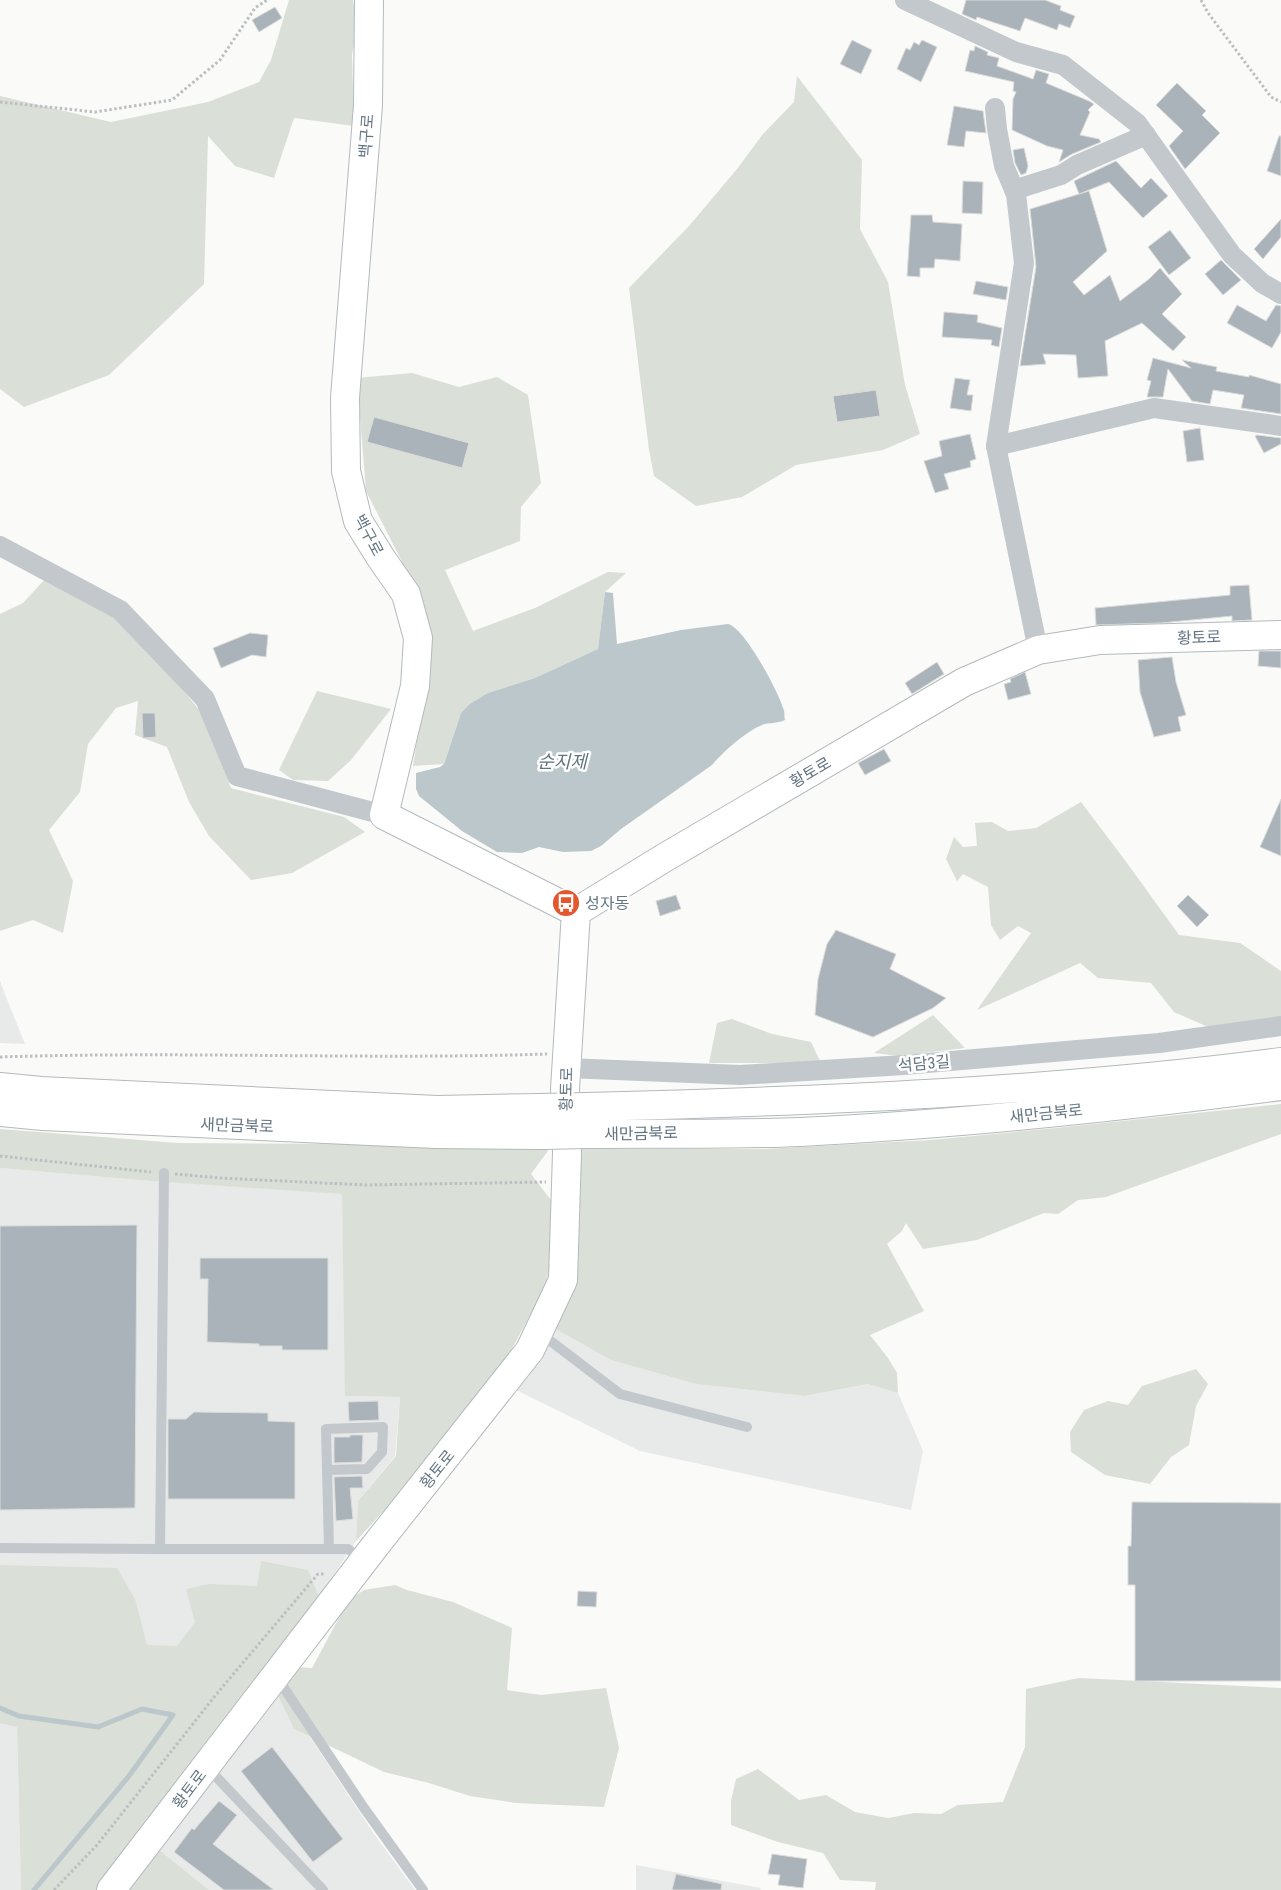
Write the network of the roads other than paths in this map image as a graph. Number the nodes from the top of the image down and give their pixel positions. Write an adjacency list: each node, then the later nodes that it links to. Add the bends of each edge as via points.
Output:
1 (370, 0): 12 (main road, 백구로, via 368,105 346,398 346,471 358,521 406,594 418,638 415,686)
2 (906, 0): 4 (street, via 1016,52 1064,65 1137,123)
3 (995, 108): 5 (street, via 1004,166)
4 (1146, 135): 5 (street, via 1060,175); 6 (street, via 1232,255 1262,283)
5 (1014, 190): 8 (street, via 1024,263)
6 (1281, 294)
7 (1281, 426): 8 (street, via 1154,408)
8 (996, 446): 11 (street)
9 (0, 546): 12 (street, via 120,610 205,699 238,776)
10 (1281, 635): 11 (main road, 황토로, via 1100,640)
11 (1038, 650): 13 (main road, 황토로, via 964,682)
12 (384, 815): 13 (main road)
13 (576, 912): 15 (main road, 황토로)
14 (1281, 1026): 15 (street, 석담3길, via 1159,1043 904,1065 750,1074)
15 (567, 1061): 22 (main road, 황토로, via 563,1280)
16 (1281, 1062): 20 (main road, 새만금북로, via 1007,1090 793,1102)
17 (1281, 1086): 20 (main road, 새만금북로, via 1014,1117 808,1131)
18 (0, 1087): 20 (main road, 새만금북로, bridge, via 437,1110 539,1108)
19 (0, 1112): 20 (main road, 새만금북로, bridge, via 417,1133 543,1135)
20 (587, 1121)
21 (164, 1173): 26 (lane)
22 (539, 1332): 23 (lane, via 620,1394); 28 (main road, 황토로, via 503,1386)
23 (748, 1428)
24 (327, 1470): 24 (lane, via 326,1428 384,1428 382,1452 367,1469); 27 (lane)
25 (0, 1548): 26 (lane)
26 (160, 1549): 27 (lane)
27 (329, 1549): 28 (lane, via 348,1549)
28 (357, 1569): 29 (main road, 황토로)
29 (276, 1675): 30 (main road, 황토로); 33 (lane)
30 (206, 1766): 31 (main road, 황토로); 32 (lane)
31 (111, 1890)
32 (323, 1890)
33 (423, 1890)

